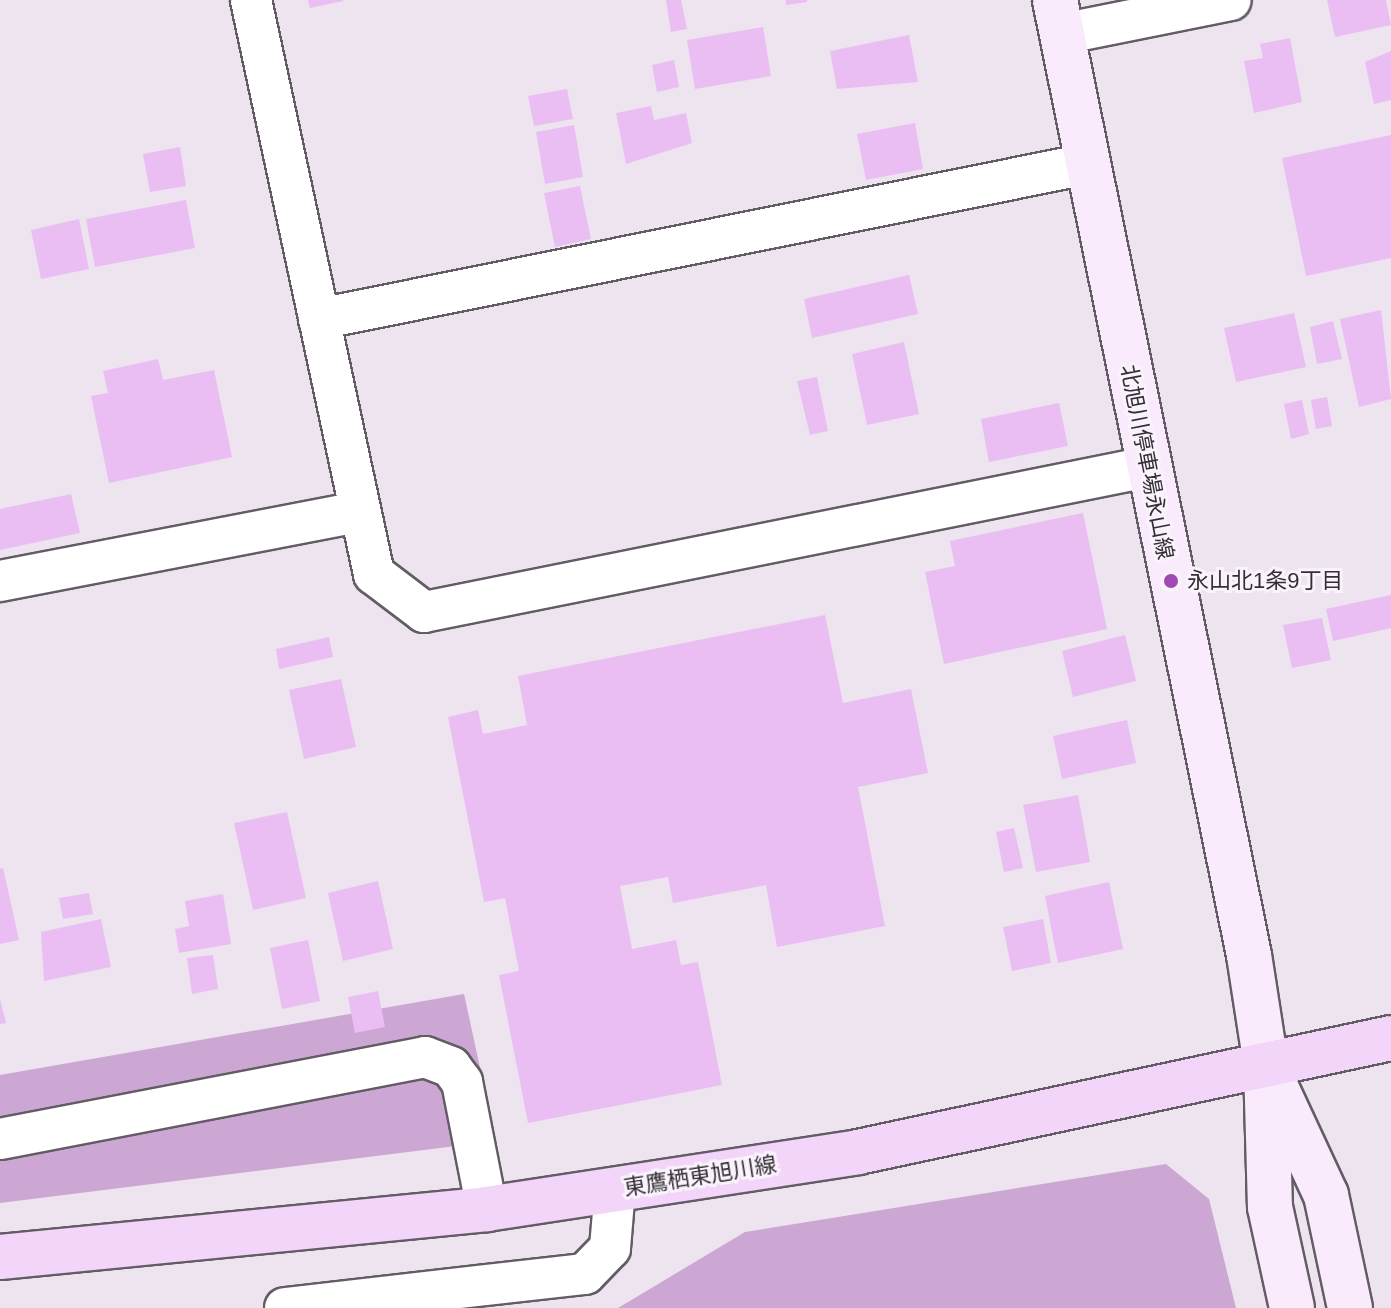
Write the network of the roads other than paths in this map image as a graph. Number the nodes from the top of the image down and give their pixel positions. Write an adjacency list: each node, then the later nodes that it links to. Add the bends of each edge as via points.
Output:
1 (251, 0): 5 (street)
2 (1231, 0): 3 (street)
3 (1058, 17): 4 (main road, 北旭川停車場永山線)
4 (1086, 164): 5 (street); 6 (main road, 北旭川停車場永山線)
5 (319, 319): 7 (street)
6 (1147, 467): 7 (street, via 424,612 374,574); 10 (main road, 北旭川停車場永山線)
7 (358, 512): 8 (street)
8 (0, 581)
9 (1391, 1038): 10 (main road, 東鷹栖東旭川線)
10 (1266, 1065): 12 (main road, 東鷹栖東旭川線, via 858,1152); 16 (main road, 北旭川停車場永山線, via 1270,1207); 17 (main road, 北旭川停車場永山線, via 1326,1195)
11 (0, 1139): 13 (street, via 425,1057 451,1067 462,1082)
12 (615, 1189): 13 (main road, 東鷹栖東旭川線); 15 (street, via 610,1248 585,1274)
13 (487, 1209): 14 (main road, 東鷹栖東旭川線)
14 (0, 1257)
15 (285, 1308)
16 (1292, 1308)
17 (1350, 1308)

